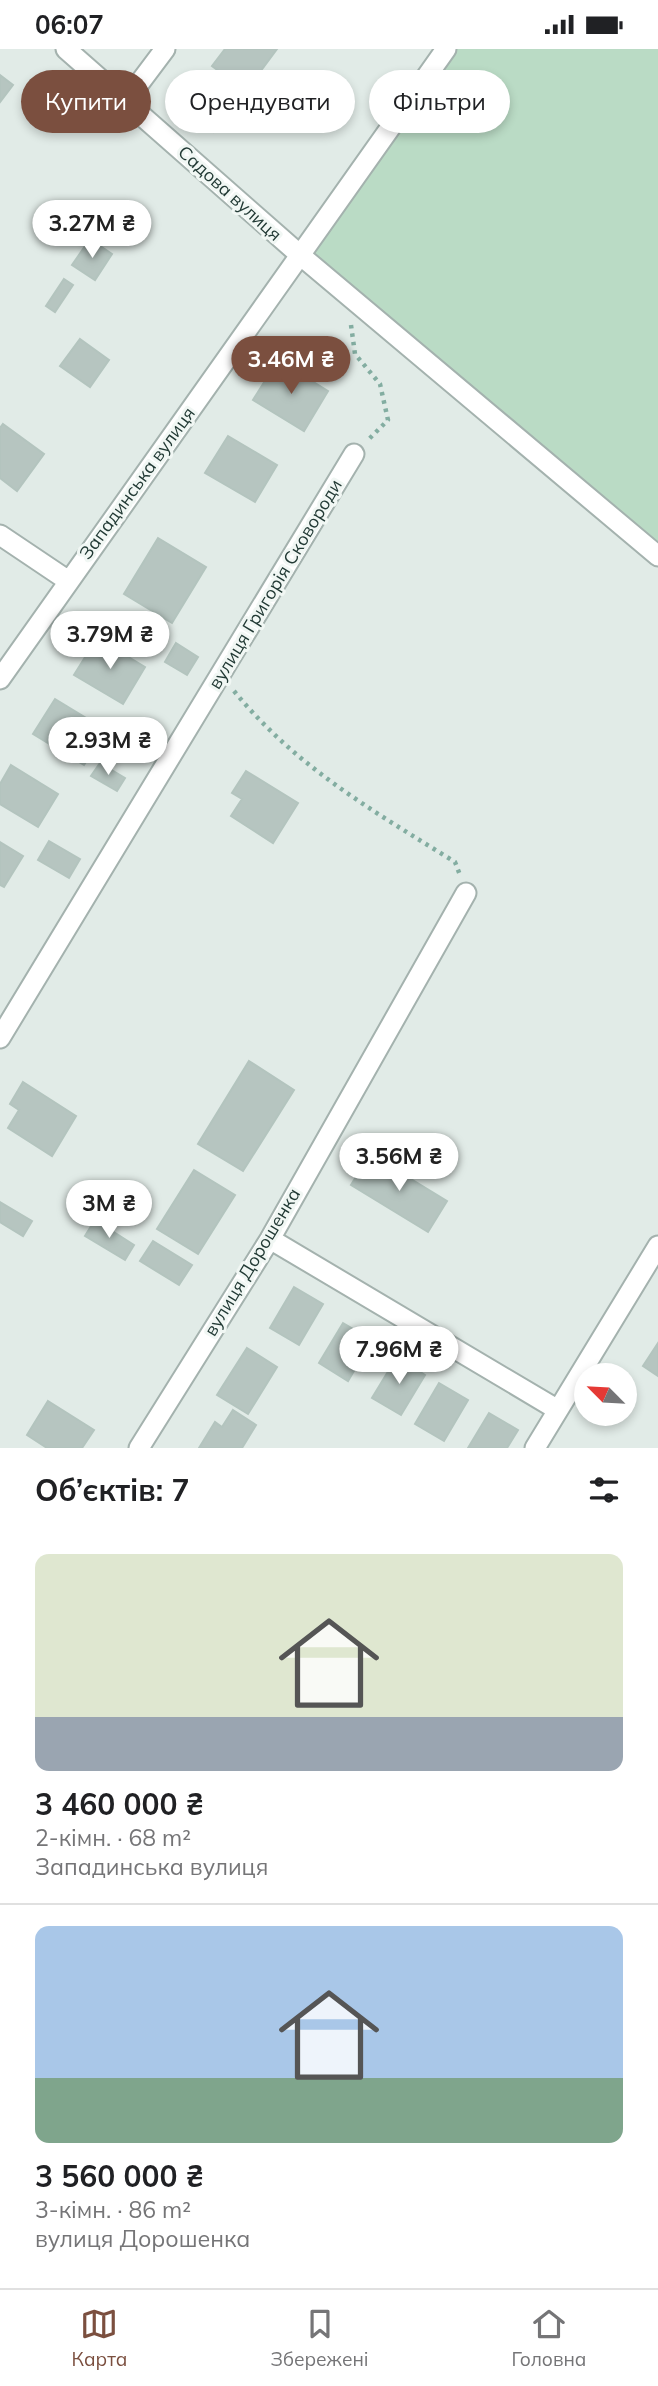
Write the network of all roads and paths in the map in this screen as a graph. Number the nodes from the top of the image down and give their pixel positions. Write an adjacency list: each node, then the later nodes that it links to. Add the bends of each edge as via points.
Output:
1 (66, 49): 4 (street, Садова вулиця)
2 (165, 49): 5 (street)
3 (446, 49): 7 (street, Западинська вулиця)
4 (90, 70)
5 (149, 70)
6 (151, 123): 7 (street, Садова вулиця)
7 (300, 255): 8 (street, Садова вулиця); 12 (street, Западинська вулиця)
8 (345, 293): 9 (path, via 355,353 380,384 388,421); 11 (street, Садова вулиця)
9 (354, 454): 13 (street, вулиця Григорія Сковороди)
10 (0, 535): 12 (street)
11 (658, 556)
12 (67, 580): 14 (street, Западинська вулиця)
13 (220, 675): 15 (path, via 265,729 350,797 456,862); 16 (street, вулиця Григорія Сковороди)
14 (0, 679)
15 (466, 893): 17 (street, вулиця Дорошенка)
16 (0, 1038)
17 (270, 1239): 19 (street); 20 (street, вулиця Дорошенка)
18 (658, 1246): 19 (street)
19 (558, 1410): 21 (street)
20 (139, 1448)
21 (535, 1448)

